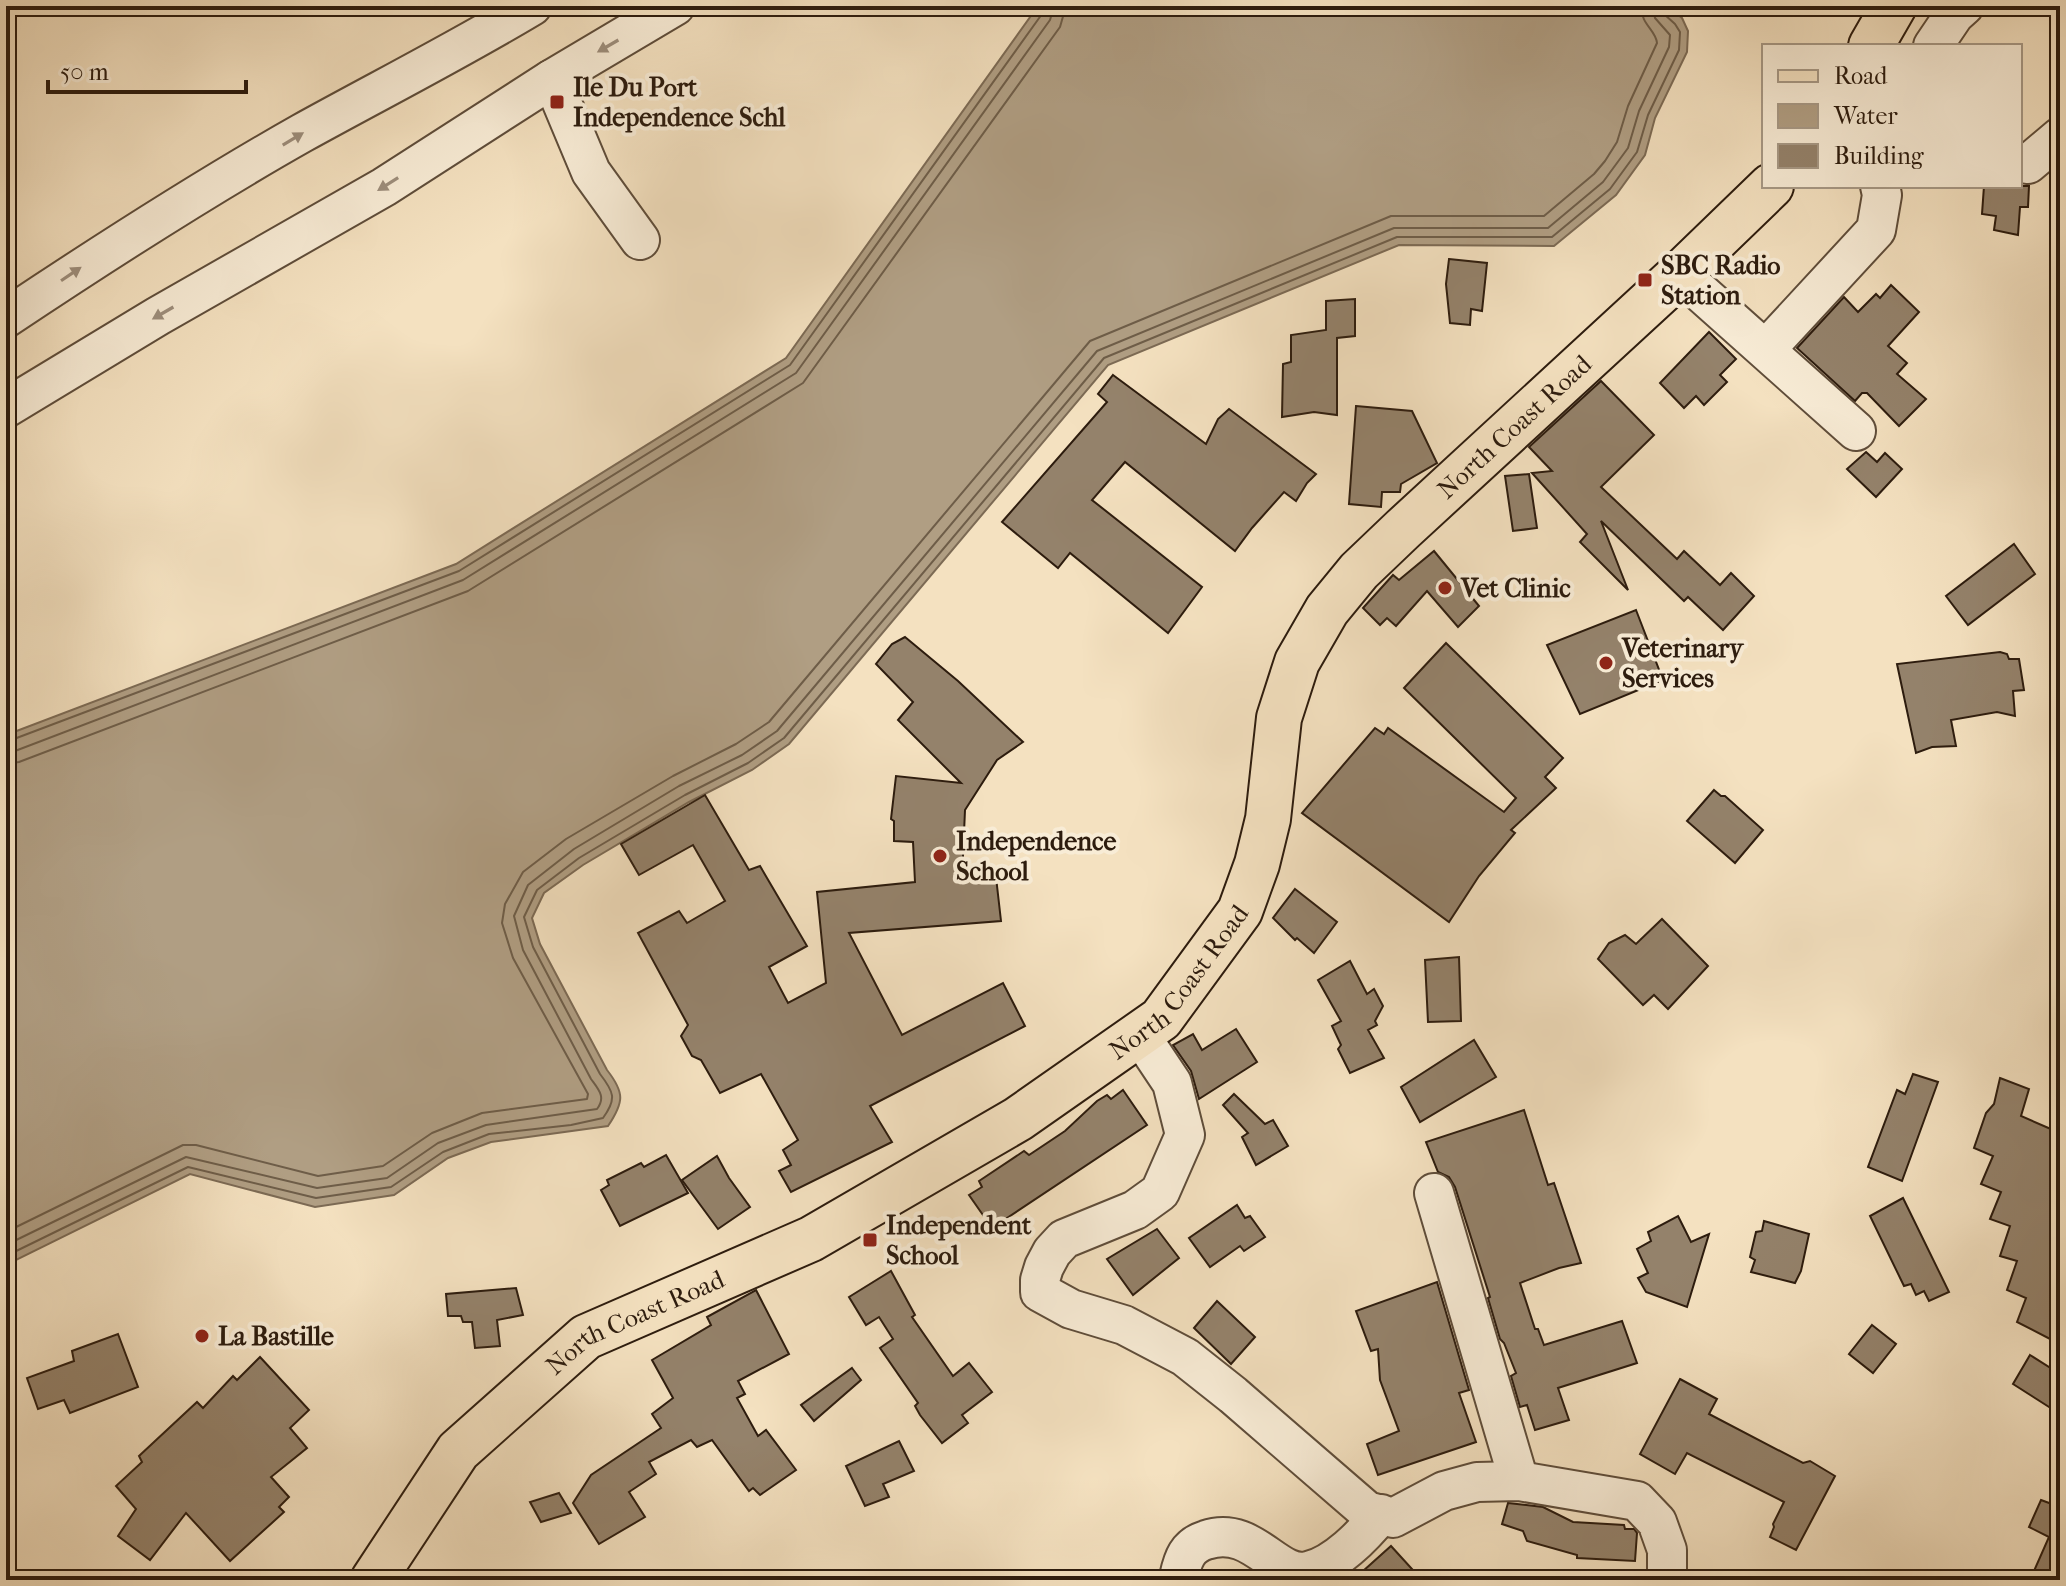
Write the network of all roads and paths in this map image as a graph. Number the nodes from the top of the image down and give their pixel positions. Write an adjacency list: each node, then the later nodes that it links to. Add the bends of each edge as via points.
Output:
1 (532, 6): 14 (street, one-way to 1, via 299,135)
2 (675, 6): 7 (street, one-way to 7)
3 (1894, 6): 5 (main road)
4 (1964, 6): 6 (street)
5 (1872, 44)
6 (1934, 44)
7 (552, 79): 12 (street, via 591,172); 16 (street, one-way to 16, via 384,187)
8 (2060, 137): 9 (street)
9 (2028, 164)
10 (1769, 188): 13 (main road, North Coast Road)
11 (1880, 188): 15 (street, via 1876,230)
12 (640, 240)
13 (1680, 274): 15 (street); 18 (main road, North Coast Road, via 1403,529 1327,610 1297,662 1279,718 1268,819 1240,911 1161,1019)
14 (6, 318)
15 (1767, 348): 17 (street)
16 (6, 408)
17 (1856, 431)
18 (1140, 1035): 21 (street, via 1172,1083 1185,1135 1160,1192 1135,1210 1064,1239 1044,1267 1040,1292 1071,1309 1124,1325 1185,1357 1367,1511); 23 (main road, North Coast Road, via 1018,1119 811,1239 586,1337 458,1451)
19 (1434, 1193): 20 (street)
20 (1519, 1481): 21 (street, via 1466,1485 1393,1518); 24 (street, via 1637,1501 1657,1522 1667,1550)
21 (1381, 1514): 22 (street, via 1336,1557 1307,1572 1290,1569 1228,1535 1189,1548)
22 (1179, 1577)
23 (373, 1580)
24 (1667, 1580)

